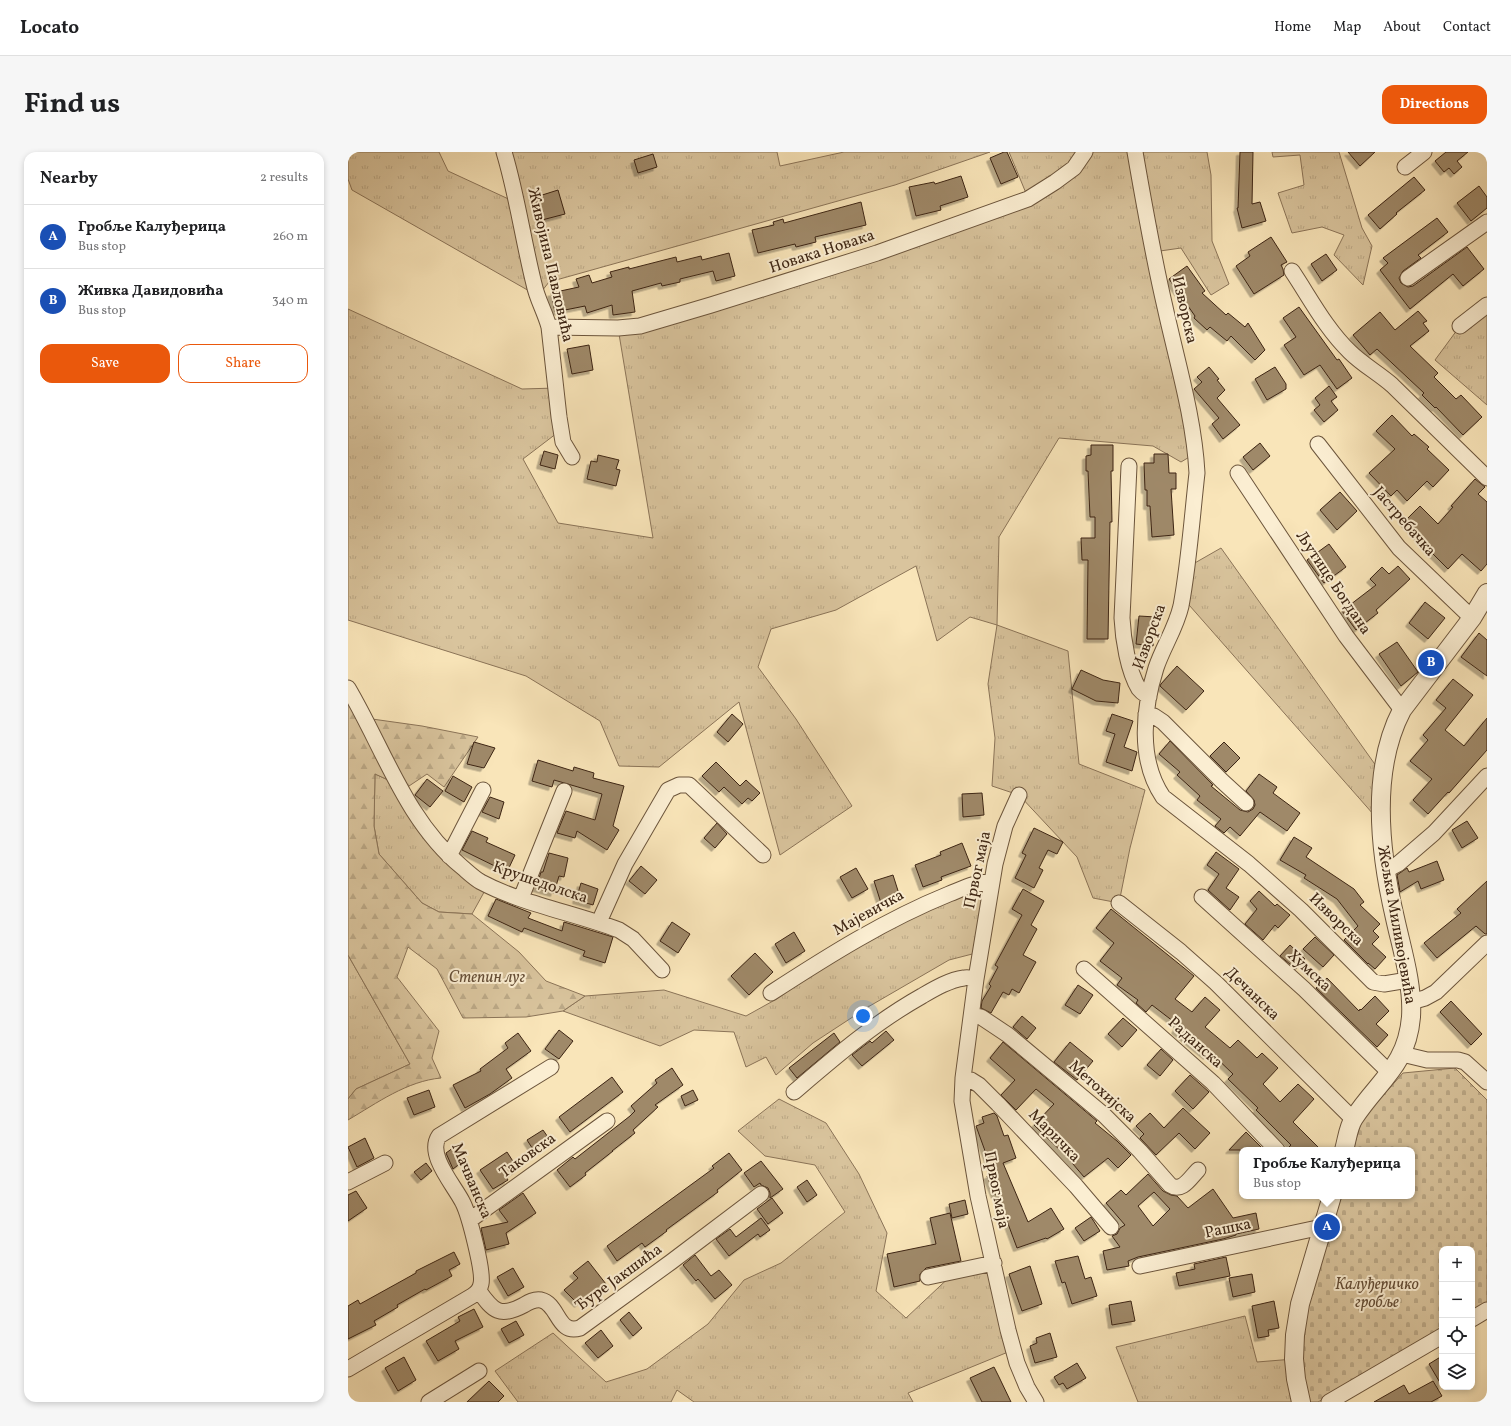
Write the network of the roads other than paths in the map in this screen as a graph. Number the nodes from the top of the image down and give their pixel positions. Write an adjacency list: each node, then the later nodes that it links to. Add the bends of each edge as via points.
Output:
1 (504, 152): 11 (street, Живојина Павловића, via 534,286)
2 (1085, 152): 11 (street, Новака Новака, via 1074,168 1028,199 877,253 640,326)
3 (1136, 152): 20 (street, Изворска, via 1153,252 1189,412 1197,473 1180,607 1174,629 1157,667)
4 (1424, 152): 5 (street)
5 (1405, 167)
6 (1487, 222): 8 (street)
7 (1292, 271): 16 (street, via 1342,344 1392,385)
8 (1408, 278)
9 (1487, 305): 10 (street)
10 (1460, 326)
11 (549, 327): 13 (street, Живојина Павловића, via 559,417 564,442)
12 (1318, 444): 18 (street, Јастребачка, via 1399,548)
13 (572, 457)
14 (1128, 466): 20 (street, via 1123,638 1136,683)
15 (1238, 473): 21 (street, Љутице Богдана, via 1346,636)
16 (1487, 478)
17 (1487, 593): 18 (street, Жељка Миливојевића)
18 (1472, 618): 21 (street, Жељка Миливојевића)
19 (348, 688): 29 (street, Крушедолска, via 407,802)
20 (1149, 697): 22 (street, Изворска)
21 (1402, 710): 30 (street, Жељка Миливојевића, via 1394,726 1384,771 1381,843)
22 (1146, 714): 27 (street, via 1163,722); 40 (street, Изворска, via 1150,771 1155,786 1163,797 1249,864 1301,910 1373,982 1384,984)
23 (1487, 776): 30 (street, via 1434,833 1398,864)
24 (483, 790): 29 (street)
25 (564, 791): 33 (street)
26 (1019, 795): 31 (street, Првог маја, via 1000,844)
27 (1246, 802)
28 (763, 855): 35 (street, via 689,785 679,785 668,790 625,864)
29 (449, 856): 33 (street, Крушедолска, via 479,881)
30 (1385, 871): 40 (street, Жељка Миливојевића)
31 (992, 882): 39 (street, Првог маја); 41 (street, Мајевичка, via 961,890 895,918)
32 (1202, 897): 46 (street, Хумска, via 1304,989)
33 (522, 898): 35 (street, Крушедолска)
34 (1119, 903): 50 (street, Дечанска, via 1216,983)
35 (600, 922): 38 (street, Крушедолска, via 633,938)
36 (1487, 943): 42 (street, via 1436,992)
37 (1084, 969): 52 (street, Раданска, via 1213,1083)
38 (662, 970)
39 (976, 978): 43 (street, Првог маја); 49 (street, via 965,977 952,981 904,1006 847,1046)
40 (1408, 980): 42 (street, Жељка Миливојевића)
41 (771, 993)
42 (1411, 1002): 44 (street, Жељка Миливојевића, via 1409,1032)
43 (972, 1015): 47 (street, Првог маја); 55 (street, Метохијска, via 981,1017 1008,1035 1104,1115 1170,1185 1181,1187)
44 (1402, 1054): 46 (street, Жељка Миливојевића); 48 (street, via 1427,1060 1465,1062)
45 (551, 1068): 59 (street, Мачванска, via 439,1136 436,1141 435,1149 442,1167 464,1203)
46 (1390, 1073): 50 (street, Жељка Миливојевића)
47 (963, 1078): 60 (street, Маричка, via 979,1085 998,1104); 62 (street, Првог маја, via 965,1124)
48 (1487, 1082)
49 (794, 1092)
50 (1353, 1119): 53 (street, Жељка Миливојевића)
51 (607, 1121): 59 (street, Таковска)
52 (1274, 1147)
53 (1345, 1147)
54 (385, 1163): 56 (street)
55 (1198, 1170)
56 (348, 1182)
57 (761, 1194): 65 (street, Ђуре Јакшића, via 580,1328 574,1330 563,1325 553,1309 544,1301 532,1300 513,1311 502,1312 491,1307)
58 (1331, 1199): 61 (street)
59 (470, 1220): 65 (street, Мачванска, via 481,1273)
60 (1111, 1227)
61 (1322, 1227): 63 (street, Рашка); 73 (street, via 1300,1304 1295,1335 1294,1359)
62 (994, 1263): 64 (street); 72 (street, Првог маја, via 1015,1357)
63 (1140, 1266)
64 (928, 1277)
65 (479, 1291): 69 (street)
66 (1487, 1310): 67 (street)
67 (1474, 1318)
68 (1439, 1338): 74 (street)
69 (348, 1369)
70 (479, 1371): 71 (street)
71 (429, 1402)
72 (1036, 1402)
73 (1301, 1402)
74 (1329, 1402)

